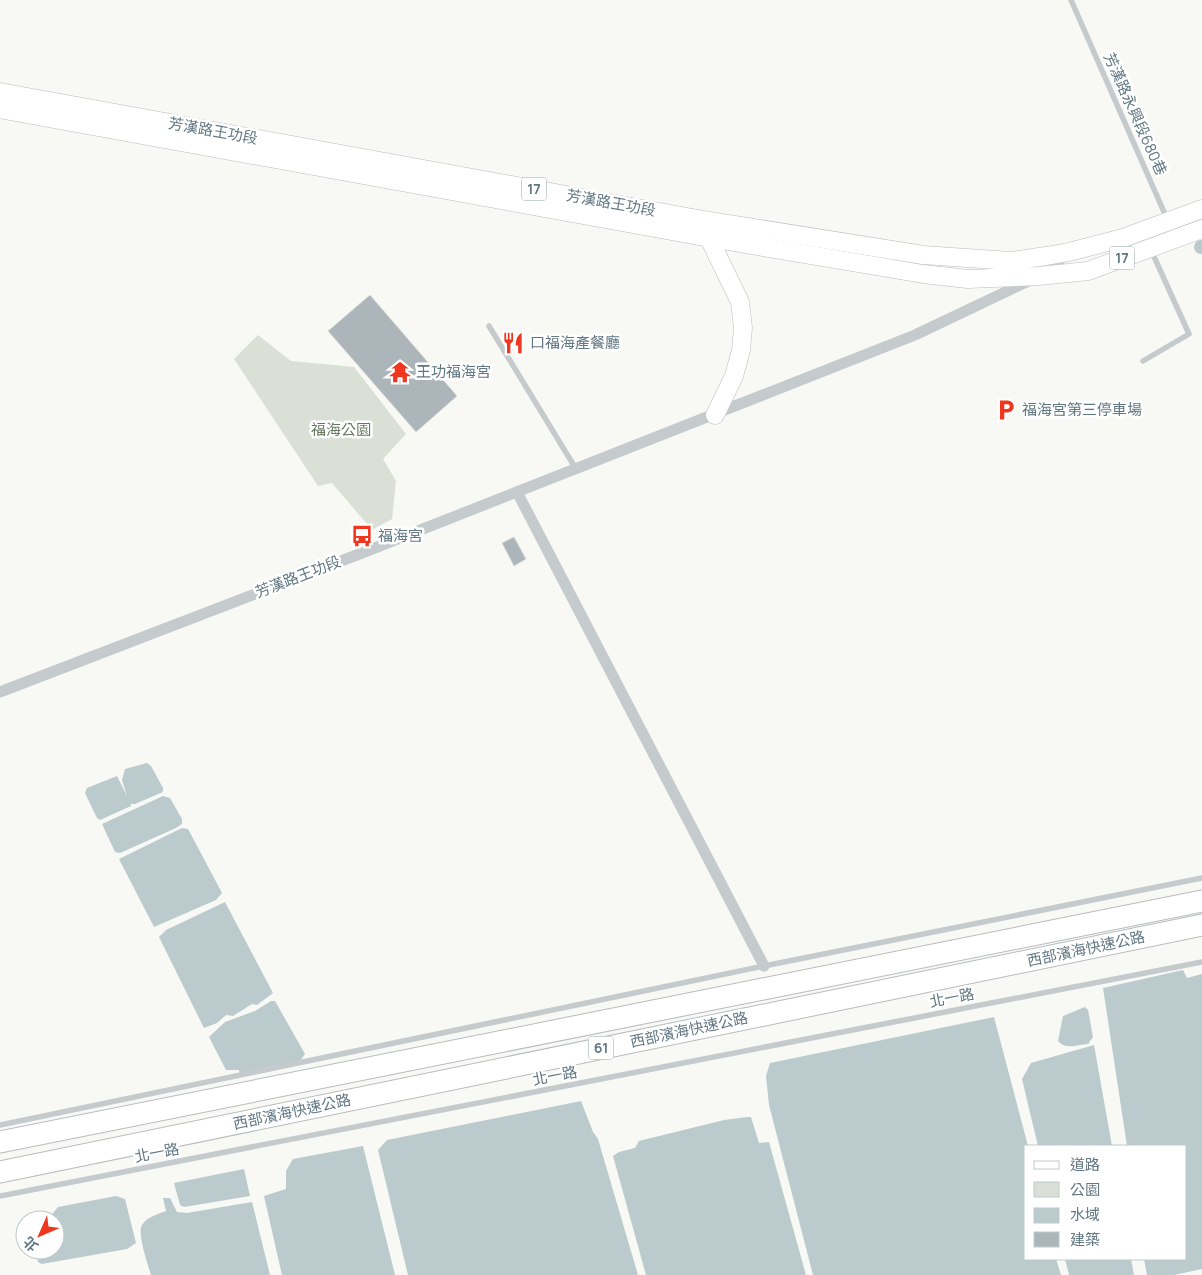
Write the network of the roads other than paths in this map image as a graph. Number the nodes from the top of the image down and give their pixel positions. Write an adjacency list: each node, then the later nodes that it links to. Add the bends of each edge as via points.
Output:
1 (1071, 0): 6 (lane, 芳漢路永興段680巷)
2 (0, 92): 5 (main road, 芳漢路王功段 / 17)
3 (0, 109): 8 (main road, 芳漢路王功段 / 17)
4 (1202, 209): 6 (main road, 17)
5 (698, 219): 8 (main road); 11 (main road, 芳漢路王功段 / 17, via 923,255 1011,261)
6 (1168, 222): 9 (lane, 芳漢路永興段680巷); 11 (main road, 17)
7 (1202, 229): 9 (main road, 17)
8 (710, 238): 12 (main road, 芳漢路王功段 / 17, via 923,274 968,279); 15 (main road, via 740,302 743,328 734,376)
9 (1176, 239): 10 (main road, 17)
10 (1150, 248): 12 (main road, 17, via 1088,271); 14 (lane, via 1189,334)
11 (1070, 252): 12 (street, 芳漢路王功段)
12 (1039, 276): 15 (street, 芳漢路王功段, via 915,335)
13 (489, 326): 16 (lane)
14 (1143, 361)
15 (715, 415): 16 (street, 芳漢路王功段)
16 (576, 469): 17 (street, 芳漢路王功段)
17 (517, 492): 18 (street, 芳漢路王功段); 23 (street)
18 (0, 692)
19 (1202, 878): 23 (lane)
20 (1202, 901): 25 (highway, 西部濱海快速公路 / 61)
21 (1202, 925): 26 (highway, 西部濱海快速公路 / 61)
22 (1202, 962): 27 (lane, 北一路)
23 (764, 966): 24 (lane)
24 (0, 1125)
25 (0, 1142)
26 (0, 1172)
27 (0, 1196)

